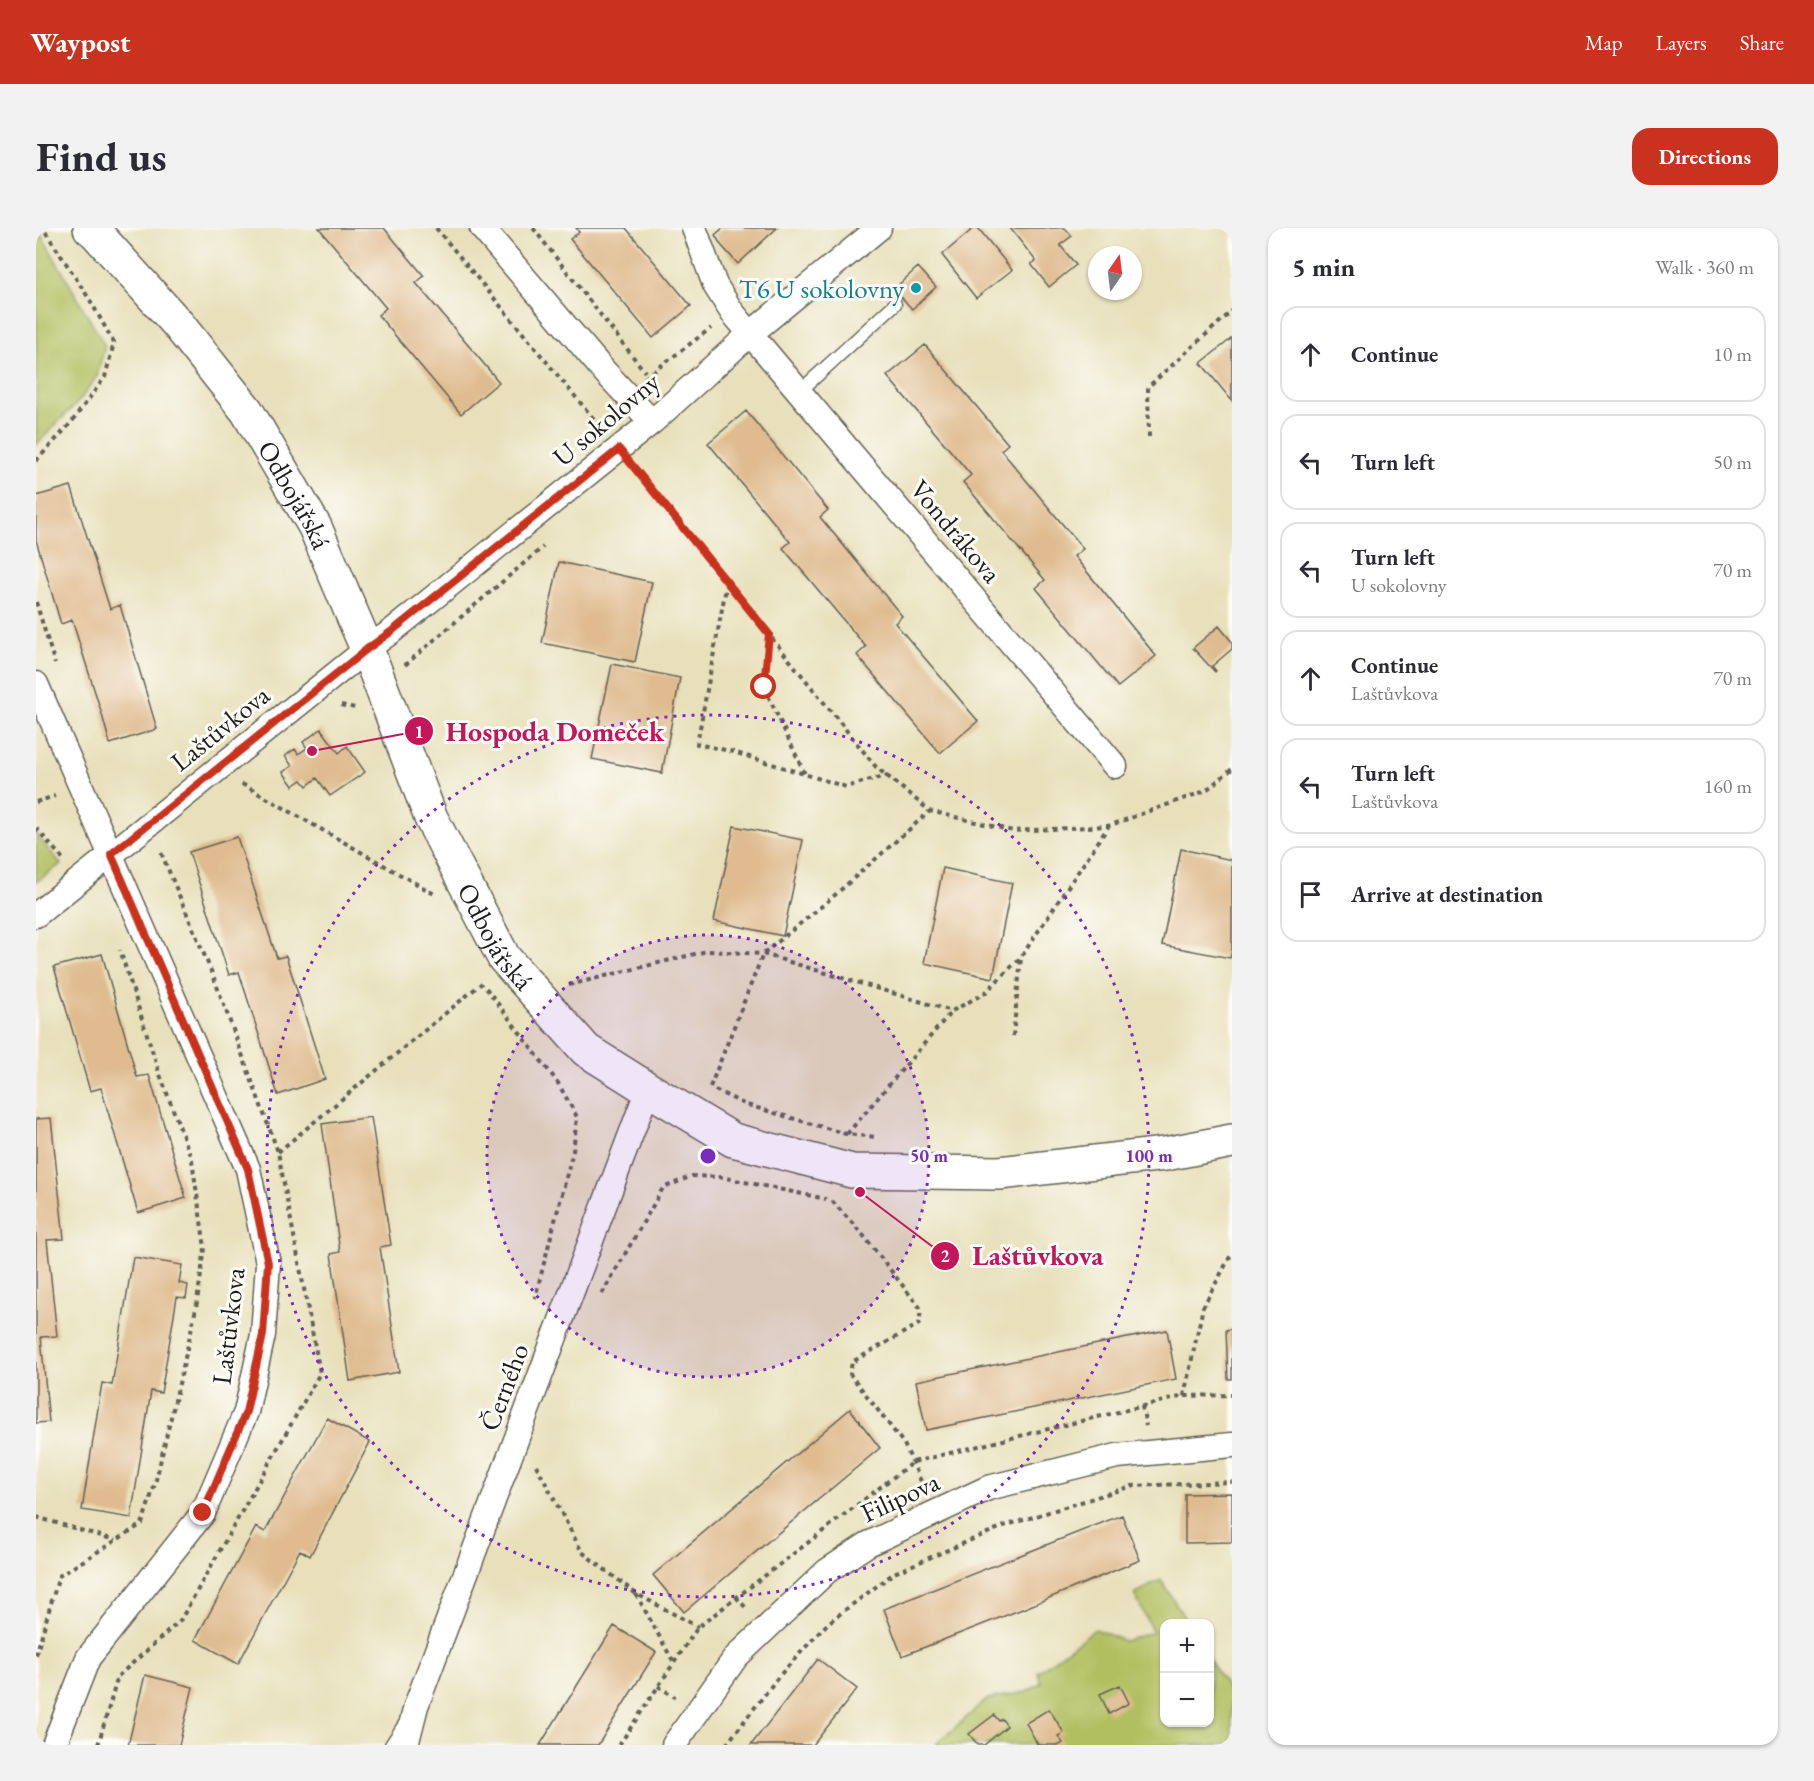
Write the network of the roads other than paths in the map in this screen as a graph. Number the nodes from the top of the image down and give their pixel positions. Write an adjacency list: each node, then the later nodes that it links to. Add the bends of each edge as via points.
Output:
1 (90, 228): 9 (street, Odbojářská, via 177,323 247,411 315,527)
2 (482, 228): 8 (street)
3 (694, 228): 6 (street, Vondrákova, via 715,285)
4 (879, 228): 6 (street, U sokolovny)
5 (895, 304): 7 (lane)
6 (750, 334): 7 (street, Vondrákova); 8 (street, U sokolovny)
7 (799, 392): 11 (street, Vondrákova)
8 (652, 422): 9 (street, U sokolovny)
9 (367, 649): 12 (street, Laštůvkova); 14 (street, Odbojářská, via 431,818 504,958 586,1050)
10 (36, 684): 12 (street, Laštůvkova)
11 (1115, 766)
12 (111, 854): 13 (street, Laštůvkova); 18 (street, Laštůvkova, via 248,1169 268,1263 263,1335 246,1412 203,1513 88,1659)
13 (36, 915)
14 (648, 1089): 15 (street, Odbojářská, via 733,1140 852,1171 999,1173 1165,1154); 17 (street, Černého)
15 (1232, 1141)
16 (1232, 1445): 21 (street, Filipova, via 1117,1456 988,1488 868,1544 827,1571 736,1657)
17 (416, 1706): 19 (lane, Černého); 20 (street, Černého)
18 (54, 1745)
19 (391, 1745)
20 (406, 1745)
21 (674, 1745)

